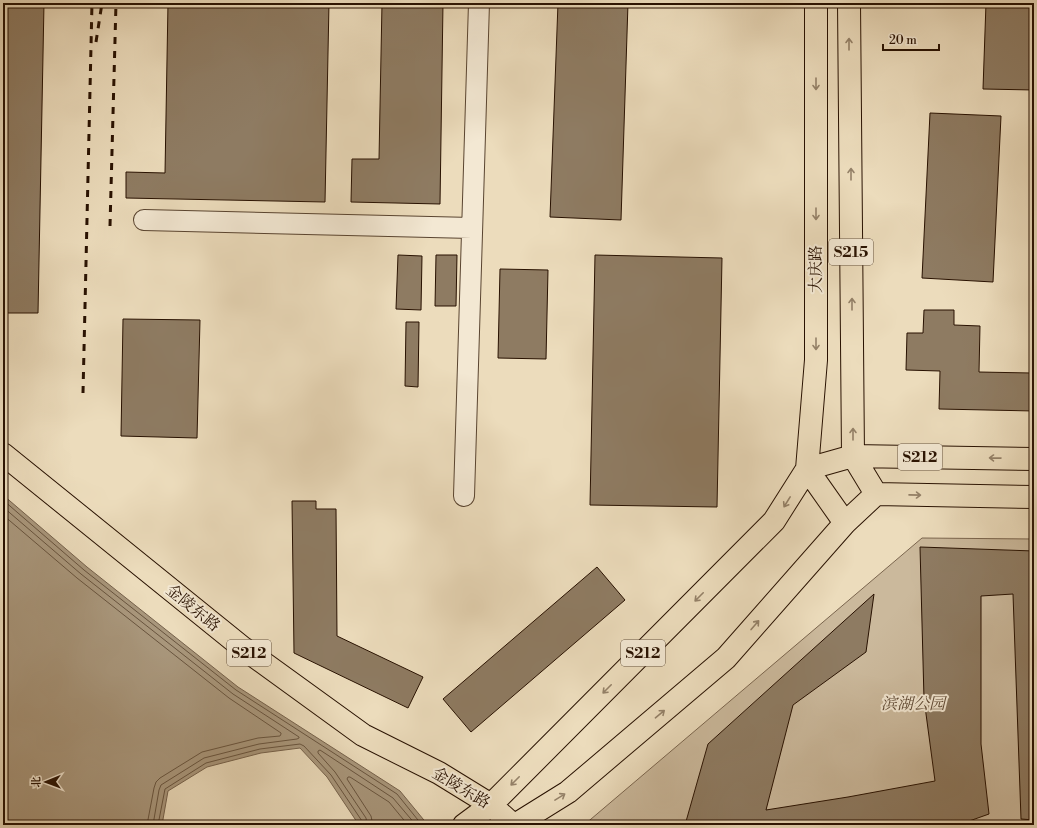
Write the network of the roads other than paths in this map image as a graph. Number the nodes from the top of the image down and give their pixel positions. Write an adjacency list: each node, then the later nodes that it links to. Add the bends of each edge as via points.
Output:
1 (479, 3): 5 (lane)
2 (816, 3): 9 (main road, 大庆路 / S215, one-way to 9, via 816,360)
3 (849, 3): 7 (main road, S215, one-way to 3)
4 (144, 220): 5 (lane)
5 (472, 228): 11 (lane)
6 (3, 454): 14 (main road, 金陵东路 / S212, via 243,648 363,735 439,773)
7 (853, 456): 8 (main road, S212, one-way to 7); 9 (main road, S212); 10 (main road)
8 (1034, 459)
9 (807, 469): 13 (main road); 14 (main road, S212, one-way to 14, via 774,521)
10 (876, 494): 12 (main road, one-way to 12); 13 (main road, S212)
11 (464, 496)
12 (1034, 497)
13 (845, 522): 16 (main road, S212, one-way to 13, via 568,792 726,658)
14 (491, 805): 15 (main road, S212); 16 (main road, 金陵东路 / S212)
15 (464, 825)
16 (514, 825)

